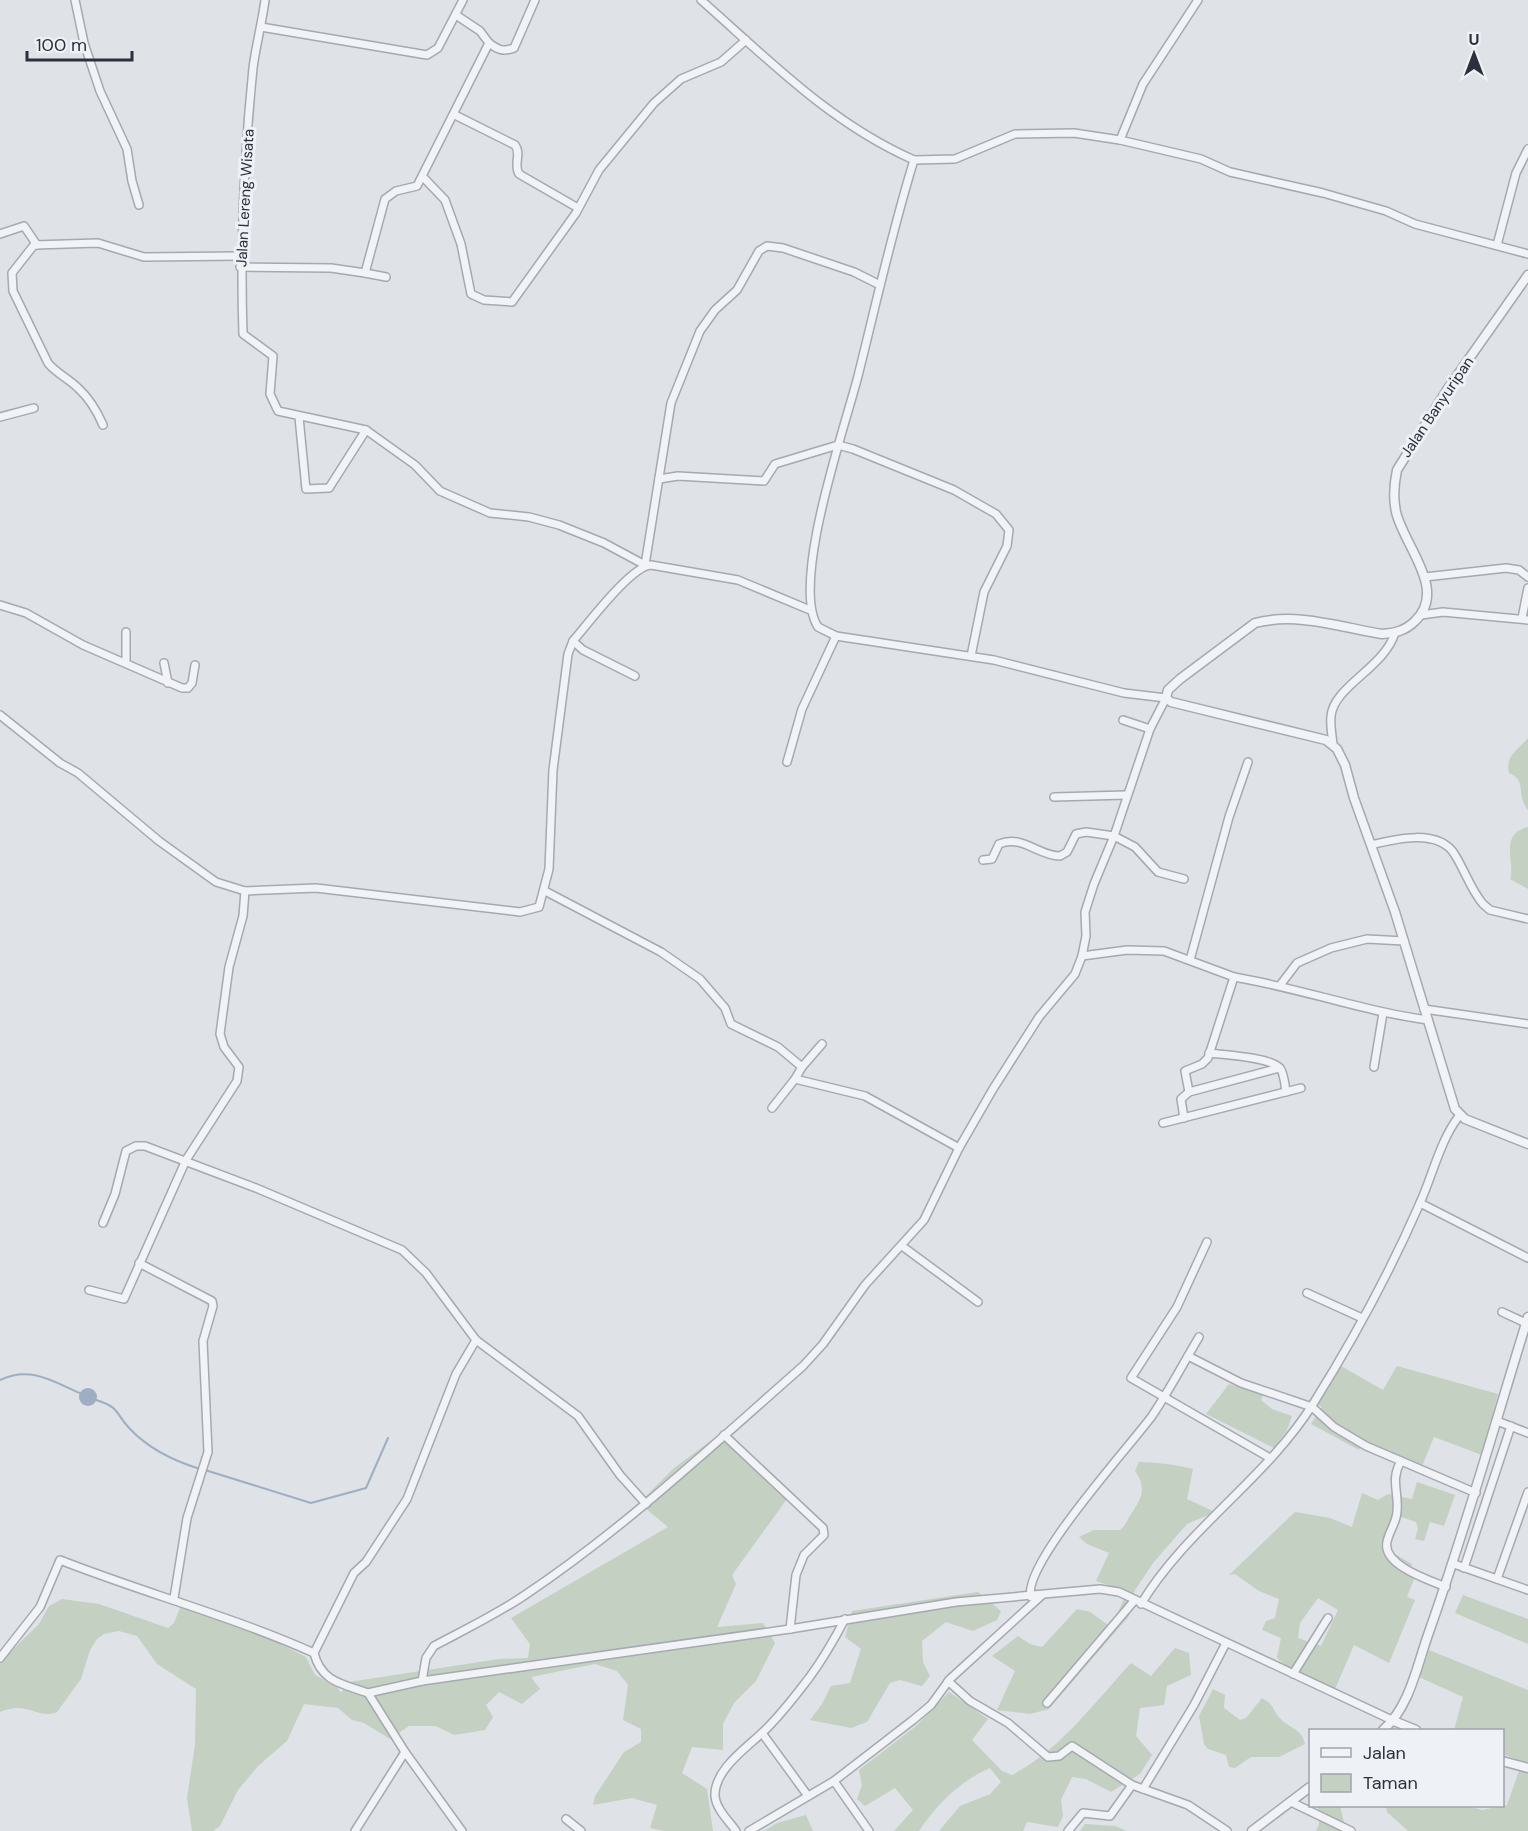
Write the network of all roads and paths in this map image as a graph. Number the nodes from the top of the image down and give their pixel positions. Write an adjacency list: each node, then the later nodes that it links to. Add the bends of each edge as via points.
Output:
1 (75, 0): 16 (street, via 80,30 100,91 127,149)
2 (265, 0): 8 (street, Jalan Lereng Wisata)
3 (463, 0): 7 (street)
4 (535, 0): 10 (street, via 514,48 498,50)
5 (701, 0): 9 (street)
6 (1198, 0): 12 (street, via 1143,84)
7 (456, 15): 8 (street, via 435,51 427,55); 10 (street, via 480,32)
8 (261, 27): 22 (street, Jalan Lereng Wisata, via 254,66)
9 (746, 40): 14 (street, via 839,120); 17 (street, via 721,62 681,79 654,103 599,170)
10 (489, 44): 11 (street)
11 (455, 115): 15 (street); 17 (street, via 515,145 519,152 519,174)
12 (1120, 140): 14 (street, via 1031,132 1007,136 955,159); 20 (street, via 1201,159 1230,172 1323,193 1422,226)
13 (1527, 151): 20 (street, via 1516,173)
14 (914, 160): 27 (street)
15 (423, 177): 17 (street, via 445,200 461,243 470,291 484,300 507,303 517,297); 24 (street, via 417,186 396,191 385,199)
16 (139, 205)
17 (578, 208)
18 (0, 234): 19 (street, via 24,226)
19 (37, 244): 22 (street, via 98,243 144,257); 31 (street, via 12,273 13,291 48,363 80,389)
20 (1497, 245): 21 (street)
21 (1528, 254)
22 (240, 256): 23 (street, Jalan Lereng Wisata)
23 (240, 267): 24 (street, via 331,268); 30 (street, Jalan Lereng Wisata, via 243,334 273,356 270,394 274,407)
24 (365, 273): 26 (street)
25 (1528, 275): 36 (street, Jalan Banyuripan, via 1396,470 1396,511)
26 (386, 277)
27 (880, 285): 33 (street); 34 (street, via 797,252 773,246 762,248 737,290 700,331 672,403)
28 (34, 408): 29 (street)
29 (0, 417)
30 (299, 417): 32 (street); 32 (street, via 306,489 332,486)
31 (103, 424)
32 (366, 429): 35 (street, via 416,465 440,491 490,513 529,517 566,528)
33 (838, 446): 34 (street, via 775,464 764,480 678,476); 40 (street, via 813,552); 47 (street, via 936,481 1007,524 1007,546 984,592)
34 (659, 479): 35 (street)
35 (645, 565): 40 (street, via 738,580); 46 (street)
36 (1425, 577): 37 (street, via 1506,568 1519,570); 41 (street, Jalan Banyuripan, via 1428,599)
37 (1528, 577)
38 (1528, 588): 42 (street)
39 (0, 605): 48 (street, via 26,613 82,645)
40 (810, 610): 45 (street, via 818,627)
41 (1421, 615): 42 (street, via 1443,612); 44 (street)
42 (1525, 619)
43 (126, 632): 48 (street)
44 (1395, 633): 53 (street, via 1299,619 1255,623 1180,679 1168,690); 57 (street, via 1384,656 1334,705)
45 (836, 636): 47 (street); 58 (street, via 802,709)
46 (573, 641): 51 (street); 67 (street, via 565,664 553,770)
47 (971, 656): 53 (street, via 1124,693)
48 (126, 662): 52 (street)
49 (164, 663): 52 (street)
50 (195, 664): 52 (street, via 188,688)
51 (634, 676)
52 (168, 683)
53 (1166, 698): 56 (street); 57 (street)
54 (0, 715): 66 (street, via 198,870 216,882)
55 (1123, 720): 56 (street)
56 (1150, 729): 60 (street)
57 (1333, 744): 63 (street, via 1345,765)
58 (787, 762)
59 (1248, 762): 71 (street)
60 (1126, 795): 61 (street); 62 (street)
61 (1054, 796)
62 (1114, 836): 64 (street, via 1078,833 1067,852 1056,856 1018,841 1006,841 998,846 992,859); 65 (street, via 1135,847 1158,872); 70 (street, via 1085,912)
63 (1371, 845): 68 (street, via 1409,838 1436,841 1455,854 1490,910); 69 (street)
64 (983, 860)
65 (1184, 879)
66 (245, 891): 67 (street, via 316,888 520,912 539,907); 93 (street, via 220,1034 224,1047 237,1063 239,1076)
67 (545, 891): 80 (street, via 661,952 700,979 725,1008 731,1024 778,1047)
68 (1528, 919)
69 (1404, 941): 73 (street, via 1367,939 1331,948 1298,963); 74 (street)
70 (1082, 956): 71 (street, via 1144,949); 92 (street, via 1075,974 1034,1024)
71 (1190, 960): 72 (street)
72 (1234, 976): 73 (street); 79 (street)
73 (1281, 984): 75 (street)
74 (1424, 1009): 76 (street); 77 (street)
75 (1383, 1013): 76 (street); 81 (street)
76 (1428, 1020): 88 (street)
77 (1528, 1024)
78 (822, 1044): 80 (street)
79 (1209, 1053): 82 (street, via 1252,1059); 85 (street, via 1205,1062 1186,1070)
80 (802, 1067): 83 (street)
81 (1374, 1067)
82 (1279, 1068): 85 (street); 86 (street)
83 (795, 1079): 87 (street); 92 (street, via 865,1096)
84 (1301, 1088): 86 (street)
85 (1189, 1092): 89 (street, via 1181,1099)
86 (1286, 1092): 89 (street)
87 (772, 1108)
88 (1459, 1116): 91 (street); 94 (street)
89 (1184, 1118): 90 (street)
90 (1163, 1124)
91 (1528, 1144)
92 (959, 1148): 97 (street, via 928,1214)
93 (186, 1160): 95 (street, via 146,1146 130,1149 124,1156); 99 (street); 107 (street, via 402,1250 426,1273)
94 (1420, 1203): 98 (street); 104 (street)
95 (103, 1223)
96 (1207, 1242): 109 (street, via 1177,1307 1131,1378)
97 (902, 1246): 102 (street); 114 (street, via 865,1285 810,1359)
98 (1528, 1258)
99 (139, 1263): 100 (street, via 124,1299); 129 (street, via 212,1301 213,1306 203,1341 207,1462 187,1518)
100 (89, 1290)
101 (1307, 1293): 104 (street)
102 (978, 1302)
103 (1502, 1312): 105 (street)
104 (1362, 1318): 110 (street)
105 (1527, 1320): 111 (street)
106 (1199, 1337): 108 (street)
107 (476, 1340): 121 (street, via 578,1416); 135 (street, via 456,1374 407,1499 366,1562 354,1573)
108 (1188, 1356): 109 (street); 110 (street, via 1240,1383)
109 (1163, 1398): 117 (street); 128 (street, via 1096,1482 1060,1535 1033,1577)
110 (1311, 1407): 117 (street); 118 (street, via 1347,1436)
111 (1497, 1421): 112 (street); 115 (street)
112 (1511, 1426): 113 (street); 116 (street)
113 (1528, 1433)
114 (724, 1435): 121 (street); 133 (street, via 823,1528 824,1535 804,1555 796,1575)
115 (1490, 1446): 116 (street); 120 (street)
116 (1503, 1450): 123 (street)
117 (1270, 1458): 130 (street)
118 (1401, 1461): 120 (street); 125 (street, via 1394,1476 1398,1509 1387,1542 1388,1551 1416,1575)
119 (1528, 1492): 124 (street)
120 (1476, 1493): 122 (street)
121 (646, 1504): 138 (street, via 523,1597 434,1647 426,1658)
122 (1454, 1564): 123 (street); 125 (street)
123 (1464, 1568): 124 (street)
124 (1497, 1579): 126 (street)
125 (1446, 1587): 142 (street)
126 (1528, 1590)
127 (1041, 1596): 128 (street); 130 (street, via 1100,1589 1119,1592); 139 (street)
128 (1030, 1597): 132 (street, via 956,1602)
129 (174, 1598): 135 (street); 136 (street, via 60,1560 40,1607)
130 (1137, 1602): 134 (street); 141 (street)
131 (1328, 1618): 137 (street)
132 (845, 1619): 133 (street); 145 (street, via 829,1650)
133 (790, 1629): 138 (street)
134 (1226, 1643): 137 (street); 152 (street, via 1194,1706)
135 (314, 1653): 140 (street, via 320,1671)
136 (0, 1658)
137 (1293, 1674): 142 (street)
138 (422, 1681): 140 (street)
139 (948, 1681): 149 (street, via 931,1705); 150 (street, via 970,1701 1008,1722 1048,1757 1056,1758 1072,1746)
140 (368, 1694): 146 (street)
141 (1047, 1703)
142 (1394, 1721): 143 (street); 144 (street)
143 (1385, 1729)
144 (1412, 1729)
145 (762, 1733): 153 (street); 159 (street, via 735,1759 715,1794 718,1806)
146 (405, 1752): 156 (street); 157 (street)
147 (1504, 1761): 148 (street)
148 (1528, 1768)
149 (834, 1781): 153 (street); 161 (street)
150 (1132, 1785): 152 (street); 162 (street, via 1110,1816 1083,1813)
151 (1309, 1788): 154 (street)
152 (1143, 1789): 163 (street, via 1188,1806)
153 (808, 1796): 160 (street)
154 (1291, 1802): 164 (street); 165 (street)
155 (566, 1819): 158 (street)
156 (355, 1831)
157 (462, 1831)
158 (581, 1831)
159 (736, 1831)
160 (749, 1831)
161 (869, 1831)
162 (1068, 1831)
163 (1227, 1831)
164 (1252, 1831)
165 (1351, 1831)

